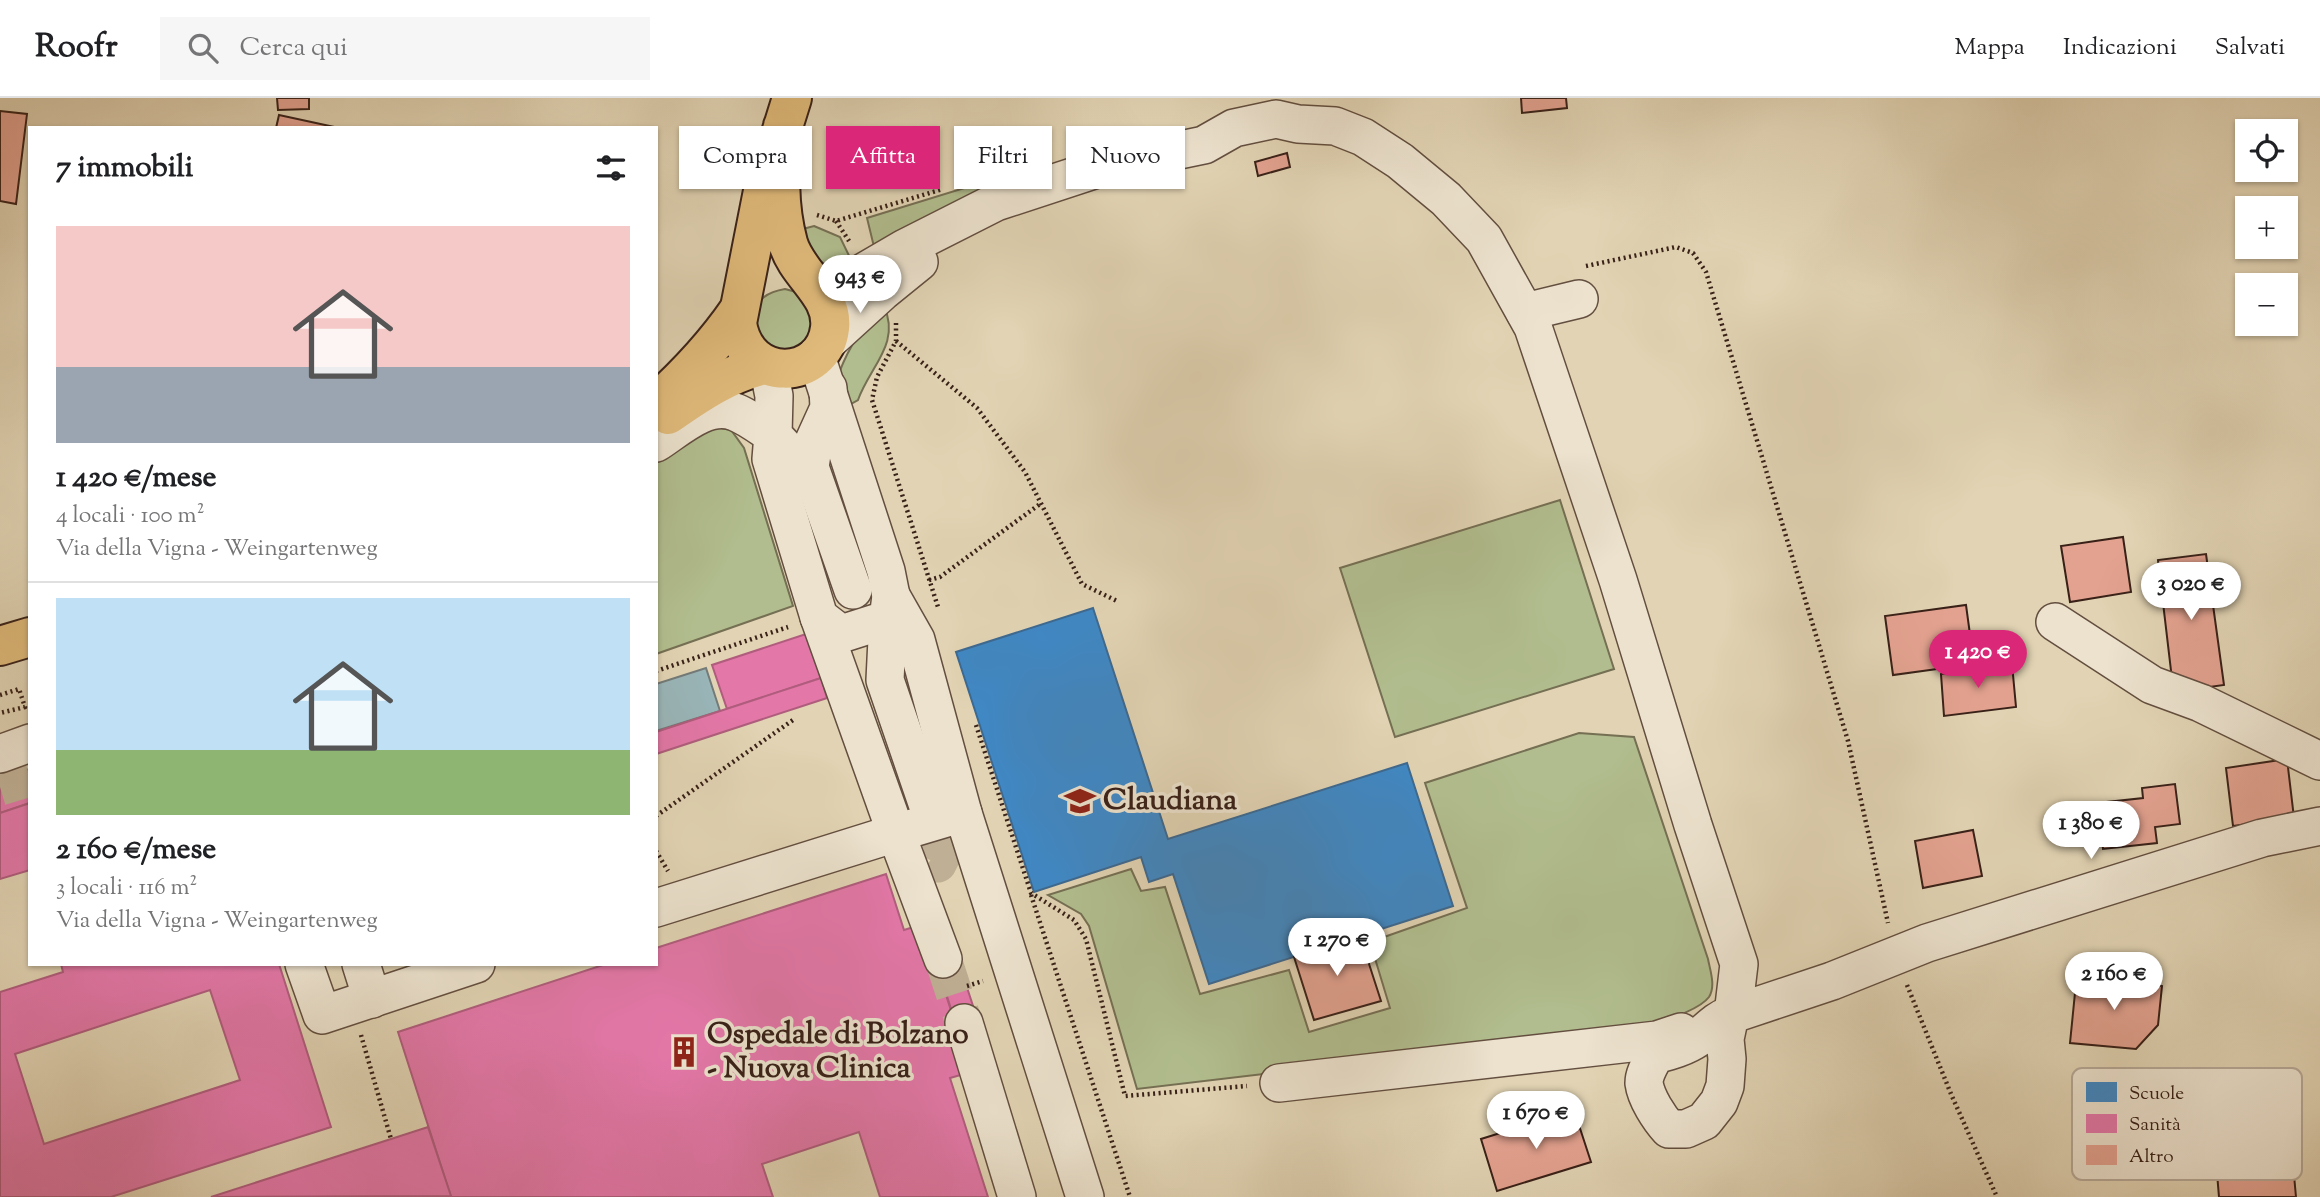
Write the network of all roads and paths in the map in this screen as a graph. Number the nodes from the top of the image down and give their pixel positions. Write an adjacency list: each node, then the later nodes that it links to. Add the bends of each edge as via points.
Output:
1 (788, 112): 5 (main road, via 781,206 798,266); 6 (main road, via 762,191)
2 (807, 212): 3 (path, via 836,221)
3 (875, 281): 5 (street); 7 (street, via 905,248 996,202 1112,164 1204,145 1234,128 1276,120 1335,126 1363,137 1400,161 1484,239); 8 (path, via 896,315); 9 (street)
4 (1581, 283): 7 (street); 40 (path, via 1676,247 1693,253 1706,272 1848,741)
5 (817, 290): 6 (main road, via 799,278 768,278 754,286); 9 (main road, via 831,318)
6 (739, 307): 10 (main road, via 739,336 754,358); 11 (main road, via 704,356)
7 (1525, 312): 46 (street, via 1534,327 1614,567 1740,964 1734,1006)
8 (896, 341): 16 (path, via 977,408 1025,472); 17 (path, via 877,377 872,400)
9 (823, 362): 10 (main road, via 783,369); 15 (street, via 829,408 814,441); 20 (street, via 886,570)
10 (767, 366): 12 (main road, via 731,376); 13 (street, via 774,396)
11 (658, 401)
12 (658, 422)
13 (773, 435): 14 (street, via 722,409 700,415); 15 (street); 23 (street, via 771,459)
14 (658, 442)
15 (810, 467): 18 (street)
16 (1041, 504): 17 (path, via 940,577); 19 (path, via 1082,584)
17 (929, 580): 21 (path)
18 (853, 590)
19 (1119, 602)
20 (889, 608): 23 (street); 34 (street, via 916,640); 36 (street, via 885,680)
21 (939, 611)
22 (2055, 622): 33 (street, via 2152,685 2201,703)
23 (830, 626): 26 (path); 36 (street)
24 (28, 638): 25 (main road)
25 (0, 646)
26 (658, 670)
27 (0, 695): 28 (path, via 19,689 25,707)
28 (0, 713)
29 (972, 713): 38 (path)
30 (793, 720): 35 (path)
31 (28, 744): 32 (street)
32 (0, 754)
33 (2320, 761)
34 (963, 813): 36 (street); 51 (street)
35 (658, 815)
36 (912, 815): 39 (street); 41 (street)
37 (2320, 825): 40 (street, via 2262,838)
38 (1031, 893): 48 (path, via 1074,920 1086,939 1125,1096); 52 (path)
39 (658, 907)
40 (1888, 957): 46 (street); 53 (path)
41 (943, 958)
42 (305, 966): 45 (street, via 322,1015)
43 (361, 966): 45 (street)
44 (470, 966): 45 (street)
45 (362, 1002): 49 (path)
46 (1724, 1017): 48 (street, via 1657,1040)
47 (964, 1023): 50 (street)
48 (1279, 1083)
49 (391, 1139)
50 (1017, 1197)
51 (1084, 1197)
52 (1130, 1197)
53 (1997, 1197)

